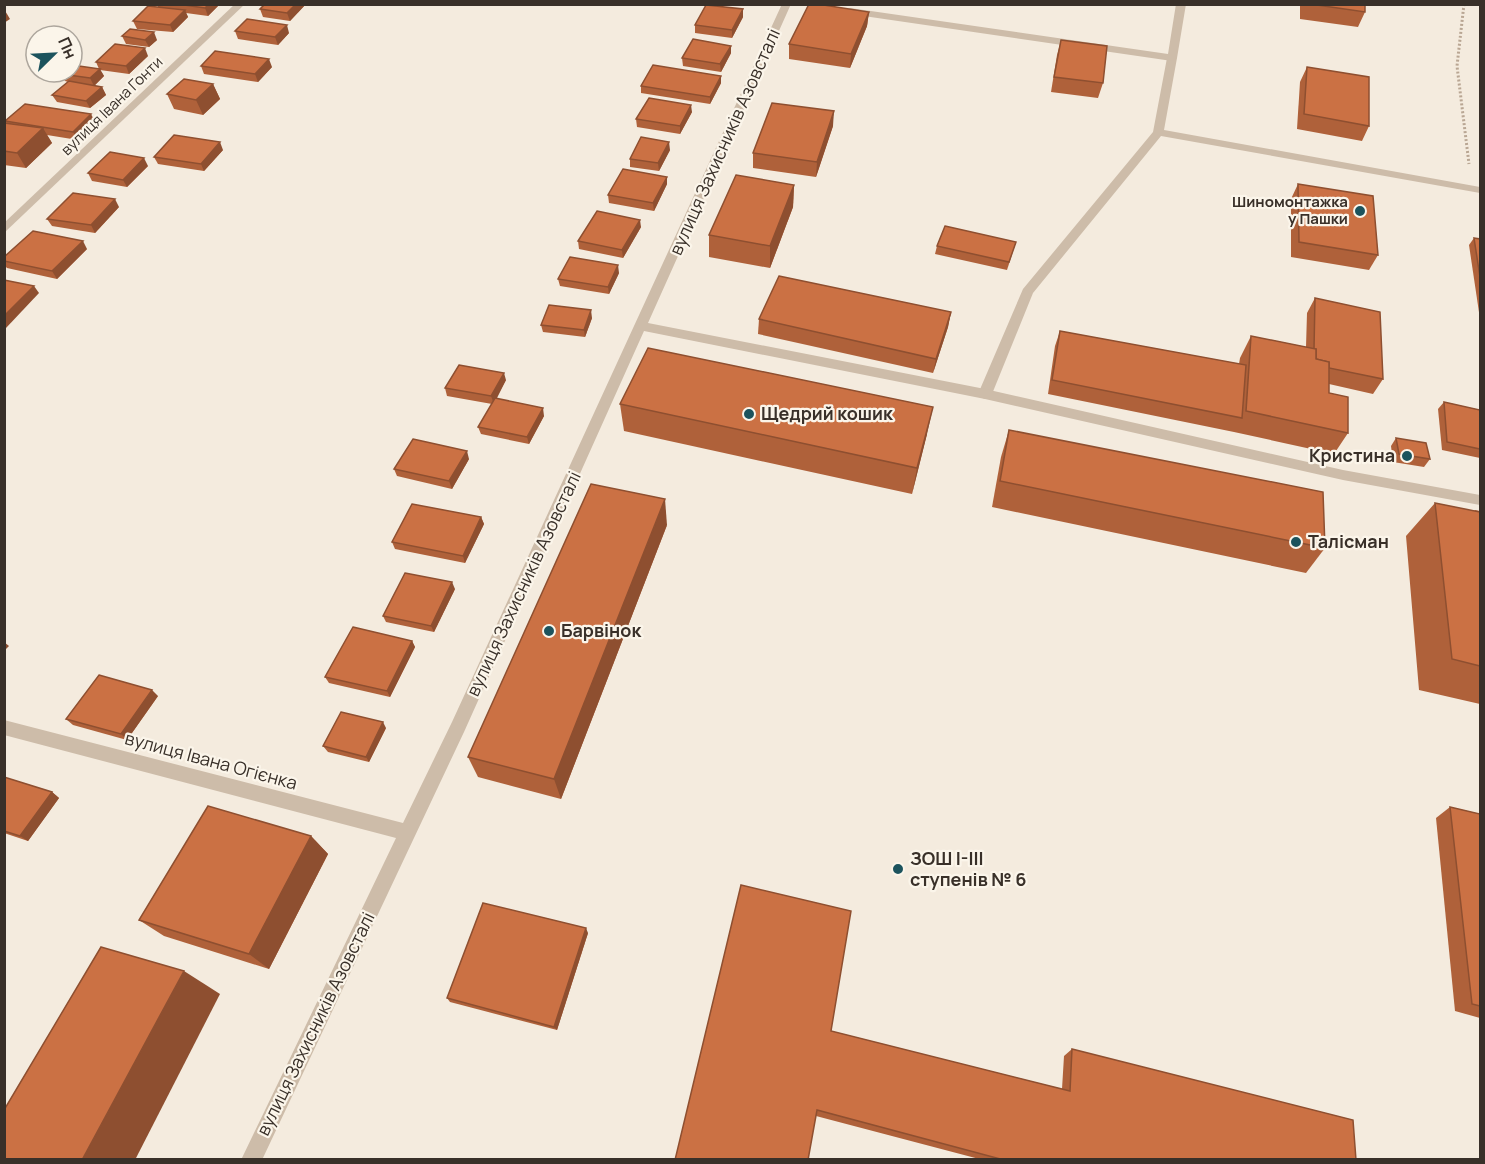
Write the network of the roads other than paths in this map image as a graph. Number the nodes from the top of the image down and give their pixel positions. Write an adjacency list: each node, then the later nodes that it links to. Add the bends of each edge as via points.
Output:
1 (241, 4): 8 (street, вулиця Івана Гонти)
2 (788, 4): 9 (street, вулиця Захисників Азовсталі)
3 (1181, 4): 5 (street)
4 (836, 9): 5 (street)
5 (1172, 58): 6 (street)
6 (1158, 132): 7 (street); 10 (street, via 1027,292)
7 (1476, 189)
8 (4, 230)
9 (641, 326): 10 (street); 13 (street, вулиця Захисників Азовсталі)
10 (985, 394): 11 (street, via 1343,475)
11 (1480, 500)
12 (4, 728): 13 (street, вулиця Івана Огієнка)
13 (408, 833): 14 (street, вулиця Захисників Азовсталі)
14 (251, 1160)

